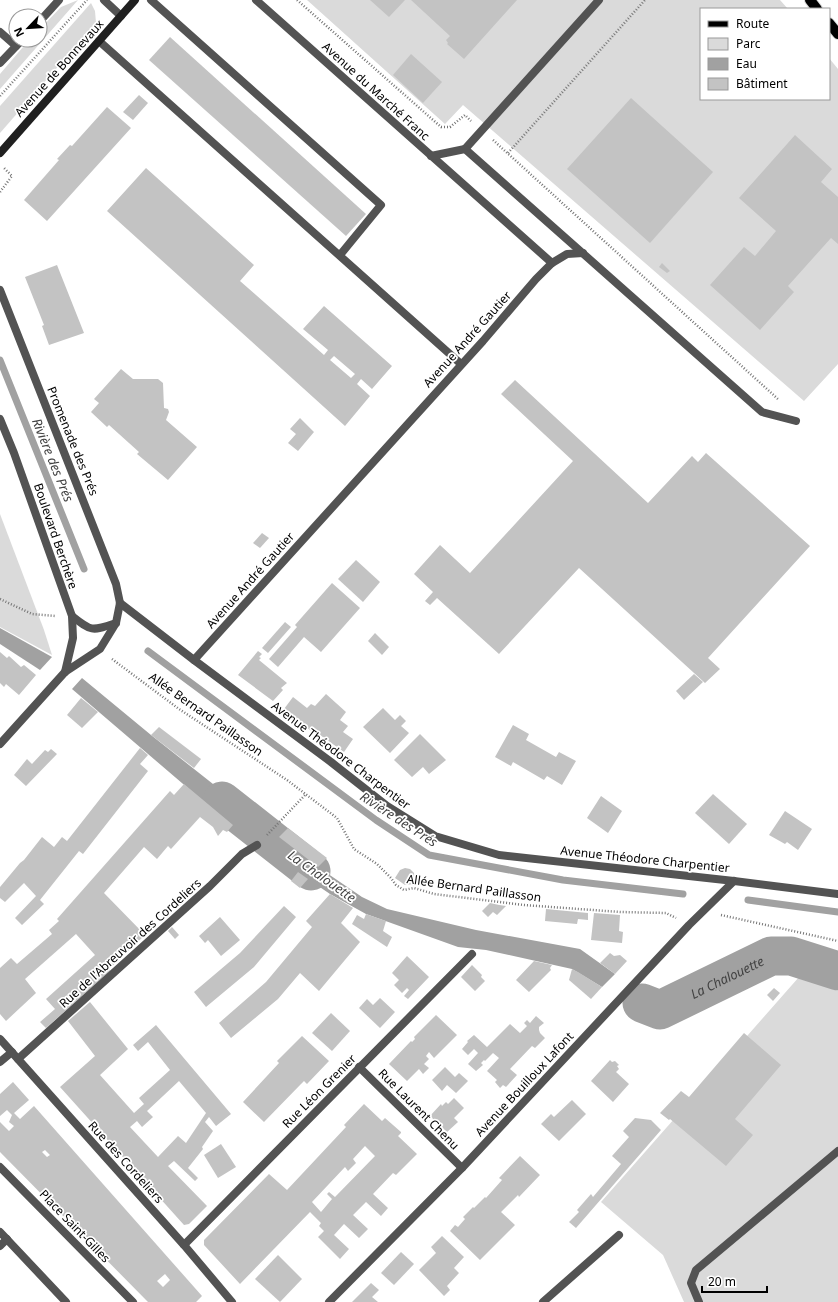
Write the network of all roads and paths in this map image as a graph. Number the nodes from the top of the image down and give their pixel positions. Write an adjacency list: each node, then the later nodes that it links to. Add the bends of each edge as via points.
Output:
1 (87, 0): 19 (path)
2 (104, 0): 13 (street)
3 (135, 0): 13 (main road, Avenue de Bonnevaux)
4 (151, 0): 28 (street, via 381,205)
5 (256, 0): 24 (street, Avenue du Marché Franc)
6 (297, 0): 20 (path, via 440,127 450,127 465,115)
7 (599, 0): 20 (street)
8 (645, 0): 23 (path)
9 (810, 0): 11 (main road)
10 (57, 1): 12 (street)
11 (816, 8)
12 (48, 12)
13 (121, 16): 16 (main road, Avenue de Bonnevaux)
14 (830, 24): 15 (main road)
15 (838, 34)
16 (99, 41): 22 (main road, Avenue de Bonnevaux); 28 (street)
17 (14, 48): 18 (street)
18 (0, 63)
19 (0, 96)
20 (482, 130): 21 (street); 23 (path)
21 (465, 148): 24 (street, Avenue du Marché Franc); 27 (street)
22 (0, 153)
23 (508, 153): 33 (path, via 776,396)
24 (431, 156): 29 (street)
25 (0, 164): 26 (path, via 12,176)
26 (0, 192)
27 (583, 253): 29 (street, Avenue André Gautier, via 567,254); 33 (street, via 762,412)
28 (340, 255): 31 (street)
29 (552, 263): 31 (street, Avenue André Gautier)
30 (0, 290): 35 (street, Promenade des Prés, via 116,584)
31 (461, 364): 39 (street, Avenue André Gautier)
32 (0, 418): 36 (street, Boulevard Berchère)
33 (796, 421)
34 (0, 598): 36 (path, via 32,614)
35 (120, 603): 37 (street); 39 (street, Avenue Théodore Charpentier)
36 (72, 616): 37 (street, via 86,628 98,629); 40 (street, Boulevard Berchère, via 73,638)
37 (116, 623): 38 (street)
38 (99, 650): 40 (street); 42 (path, Allée Bernard Paillasson, via 179,709)
39 (194, 660): 45 (street, Avenue Théodore Charpentier, via 387,806 435,836 499,855)
40 (64, 672): 41 (street)
41 (0, 744)
42 (305, 794): 43 (path); 48 (path, Allée Bernard Paillasson, via 336,818 354,849 377,864 404,890 414,888 434,894 524,905 666,913)
43 (274, 827)
44 (257, 845): 53 (street, Rue de l'Abreuvoir des Cordeliers, via 242,854 210,886)
45 (734, 881): 46 (street, Avenue Théodore Charpentier); 47 (street, Avenue Bouilloux Lafont)
46 (838, 894)
47 (703, 911): 48 (street, Avenue Bouilloux Lafont); 49 (path)
48 (689, 925): 58 (street, Avenue Bouilloux Lafont)
49 (838, 941)
50 (472, 954): 55 (street, Rue Léon Grenier)
51 (0, 1039): 52 (street, Rue des Cordeliers)
52 (12, 1052): 53 (street, Rue des Cordeliers); 54 (street)
53 (18, 1059): 62 (street, Rue des Cordeliers)
54 (0, 1062)
55 (359, 1067): 58 (street, Rue Laurent Chenu); 62 (street, Rue Léon Grenier)
56 (838, 1151): 69 (street, via 696,1270 691,1283)
57 (0, 1167): 66 (street, Place Saint-Gilles)
58 (462, 1168): 67 (street, Avenue Bouilloux Lafont)
59 (0, 1232): 61 (street)
60 (619, 1235): 68 (street)
61 (7, 1239): 63 (street); 65 (street)
62 (184, 1245): 64 (street, Rue des Cordeliers)
63 (0, 1246)
64 (230, 1301)
65 (66, 1302)
66 (132, 1302)
67 (329, 1302)
68 (543, 1302)
69 (699, 1302)

